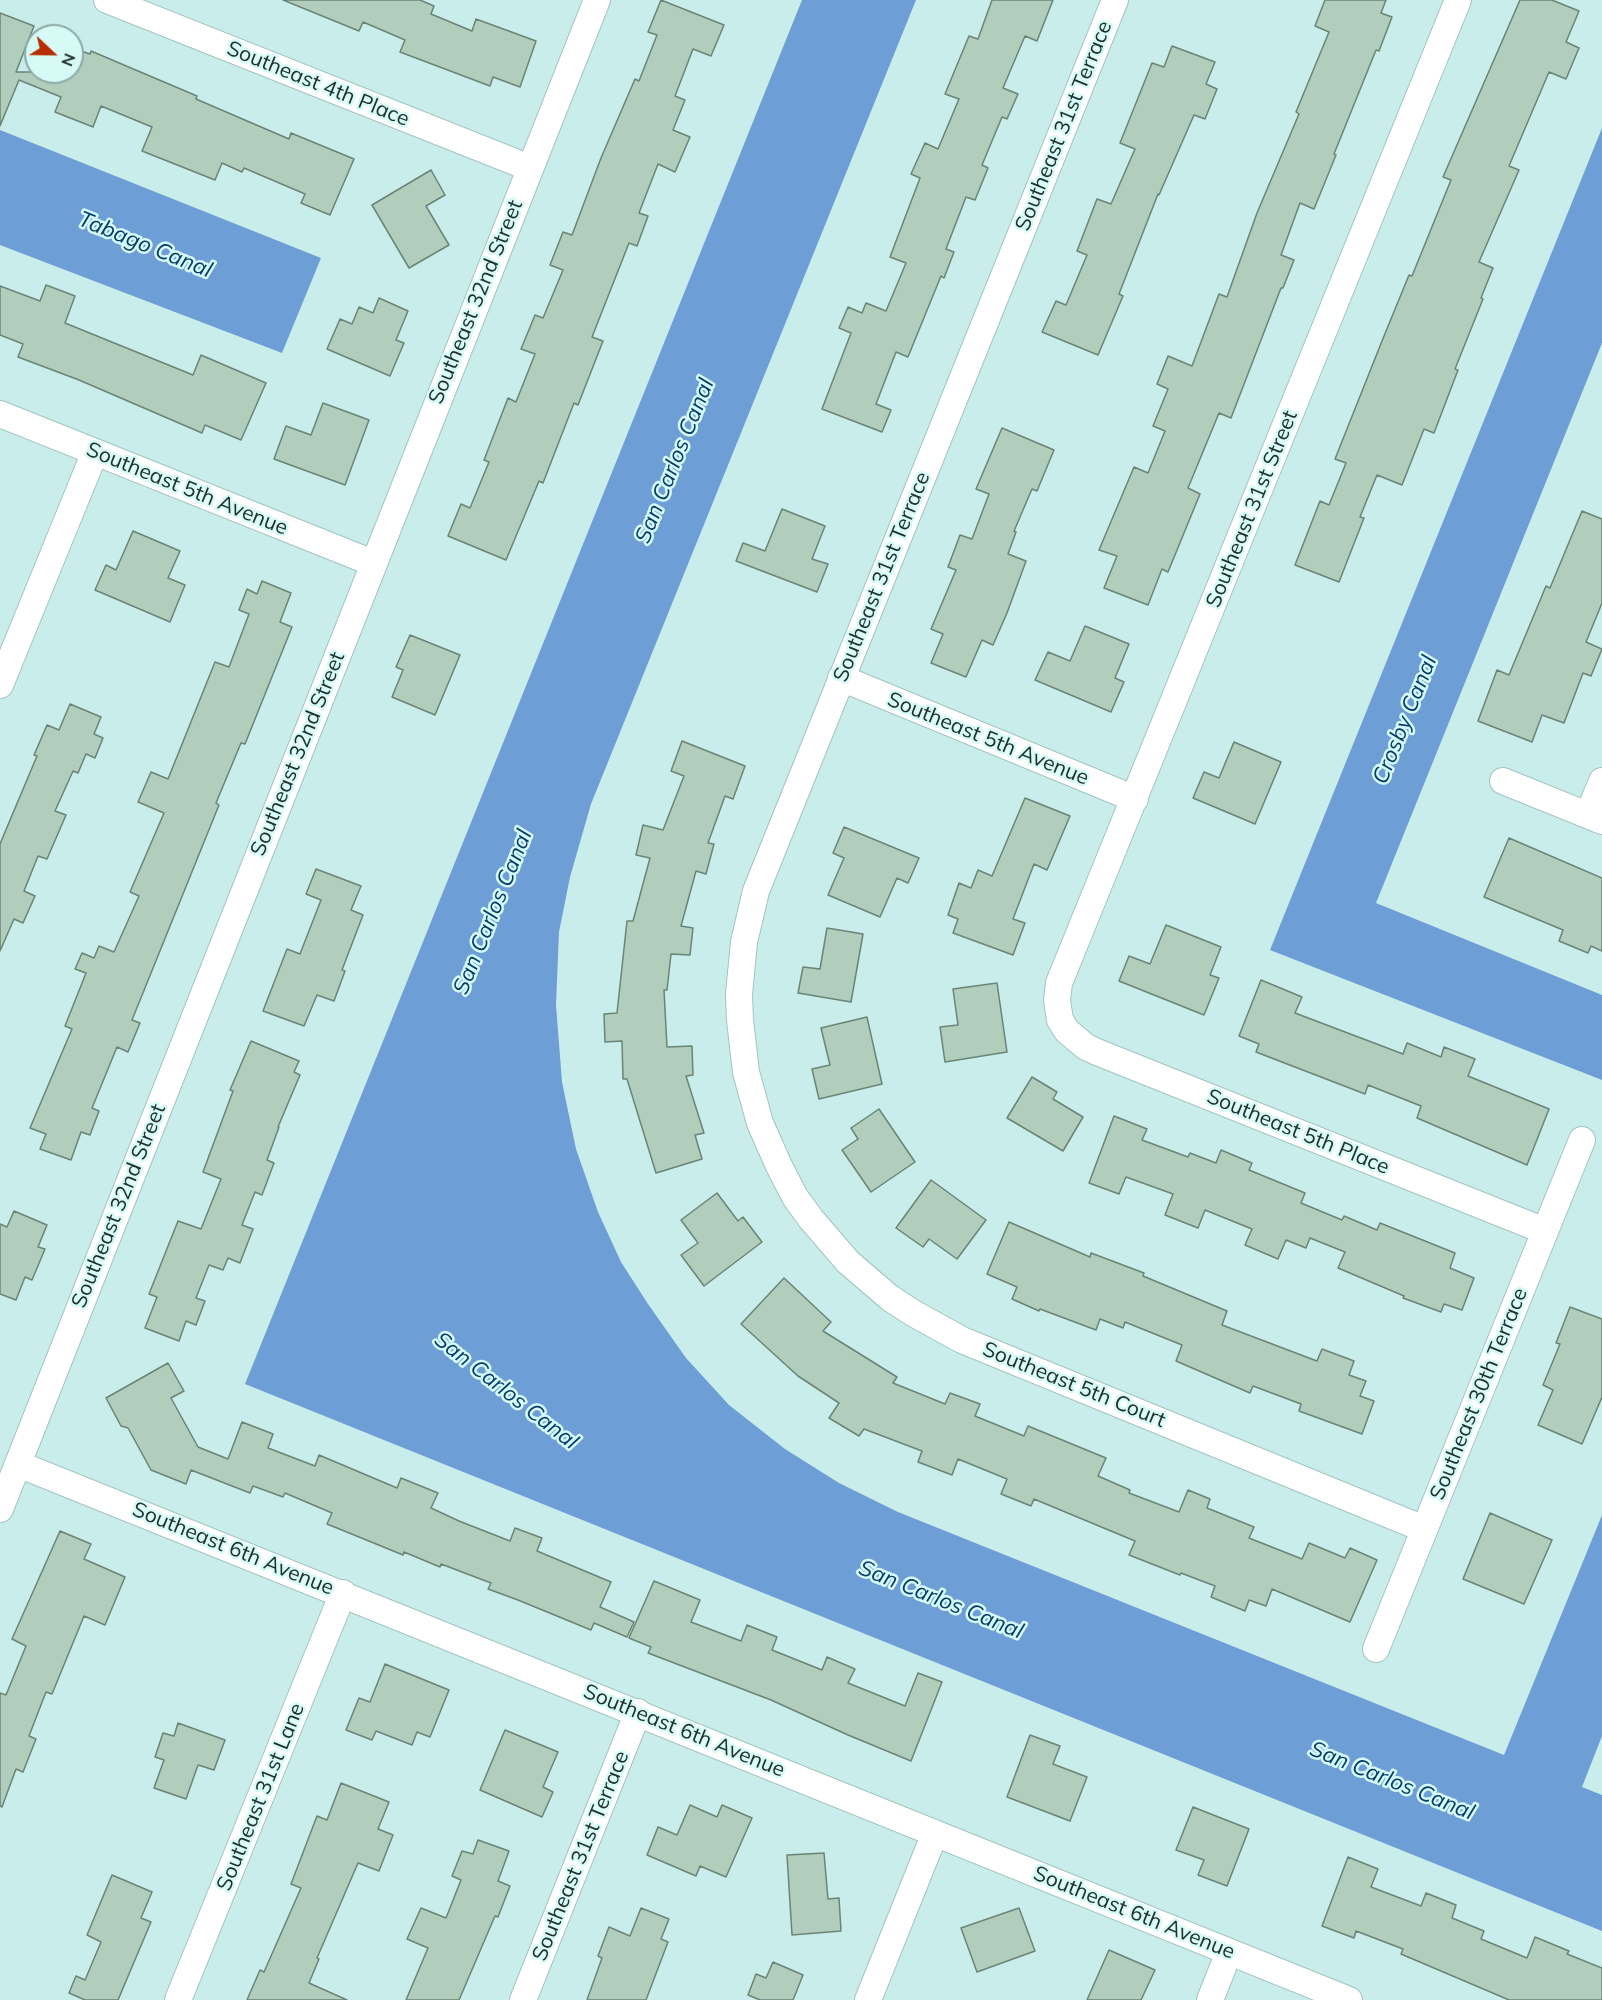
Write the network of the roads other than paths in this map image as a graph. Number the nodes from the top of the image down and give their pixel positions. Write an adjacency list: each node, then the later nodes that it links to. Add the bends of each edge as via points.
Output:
1 (107, 0): 5 (street, Southeast 4th Place)
2 (597, 0): 5 (street, Southeast 32nd Street)
3 (1115, 0): 9 (street, Southeast 31st Terrace)
4 (1458, 0): 13 (street, Southeast 31st Street)
5 (530, 168): 8 (street, Southeast 32nd Street)
6 (0, 414): 7 (street, Southeast 5th Avenue)
7 (94, 452): 8 (street, Southeast 5th Avenue); 10 (street)
8 (373, 563): 19 (street, Southeast 32nd Street)
9 (841, 678): 13 (street, Southeast 5th Avenue); 17 (street, Southeast 31st Terrace, via 764,866 744,942 740,1003 746,1072 760,1123)
10 (0, 685)
11 (1503, 781): 14 (street)
12 (1602, 781): 14 (street)
13 (1135, 799): 15 (street, Southeast 31st Street, via 1059,983)
14 (1595, 818)
15 (1060, 1020): 18 (street, Southeast 5th Place, via 1076,1040 1097,1052)
16 (1582, 1140): 18 (street, Southeast 30th Terrace)
17 (778, 1166): 21 (street, Southeast 5th Court, via 811,1220 848,1262 890,1298 937,1328)
18 (1545, 1230): 21 (street, Southeast 30th Terrace)
19 (18, 1464): 20 (street, Southeast 32nd Street); 22 (street, Southeast 6th Avenue)
20 (1, 1505)
21 (1424, 1529): 23 (street, Southeast 30th Terrace)
22 (343, 1593): 24 (street, Southeast 6th Avenue); 27 (street, Southeast 31st Lane)
23 (1376, 1649)
24 (638, 1712): 25 (street, Southeast 6th Avenue); 28 (street, Southeast 31st Terrace)
25 (935, 1833): 26 (street, Southeast 6th Avenue); 29 (street)
26 (1229, 1952): 30 (street); 31 (street, Southeast 6th Avenue)
27 (178, 2000)
28 (523, 2000)
29 (867, 2000)
30 (1210, 2000)
31 (1349, 2000)

